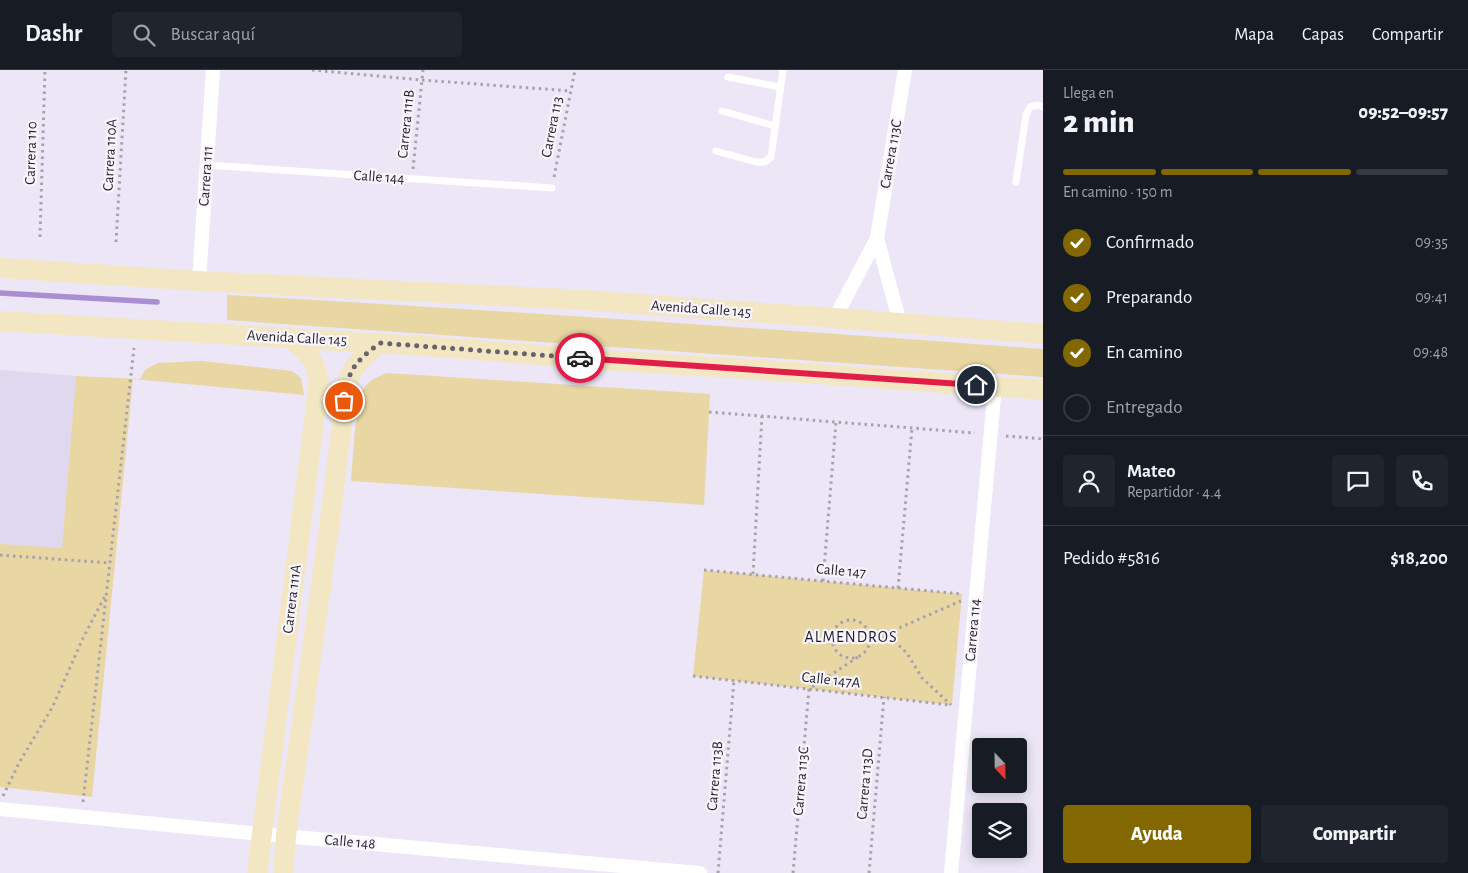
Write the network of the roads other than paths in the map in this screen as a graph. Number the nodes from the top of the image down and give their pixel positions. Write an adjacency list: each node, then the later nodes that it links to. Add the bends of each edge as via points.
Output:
1 (213, 70): 10 (street, Carrera 111)
2 (783, 70): 5 (lane)
3 (905, 70): 13 (street, Carrera 113C)
4 (728, 77): 5 (lane)
5 (780, 87): 8 (lane)
6 (1043, 107): 11 (lane, via 1030,107 1026,115)
7 (722, 111): 8 (lane)
8 (775, 126): 9 (lane, via 771,157 765,162)
9 (716, 151)
10 (207, 165): 12 (lane, Calle 144); 15 (street, Carrera 111)
11 (1016, 182)
12 (552, 188)
13 (877, 238): 16 (street, Carrera 113C); 18 (street, Carrera 113C)
14 (0, 268): 15 (main road, Avenida Calle 145)
15 (199, 281): 16 (main road, Avenida Calle 145, via 567,299)
16 (835, 318): 18 (main road, Avenida Calle 145)
17 (0, 321): 20 (main road, Avenida Calle 145)
18 (900, 323): 19 (main road, Avenida Calle 145)
19 (1043, 334)
20 (288, 338): 21 (main road, Avenida Calle 145); 25 (main road, Carrera 111A, via 311,357 319,382)
21 (380, 343): 22 (main road, Avenida Calle 145); 26 (main road, Carrera 111A, via 359,359 347,383)
22 (995, 386): 23 (main road, Avenida Calle 145); 30 (street, Carrera 114, via 976,595 959,706)
23 (1043, 390)
24 (0, 809): 25 (street, Calle 148)
25 (261, 834): 26 (street, Calle 148); 27 (main road, Carrera 111A)
26 (286, 836): 28 (main road, Carrera 111A); 29 (street, Calle 148)
27 (257, 873)
28 (283, 873)
29 (700, 873)
30 (950, 873)

